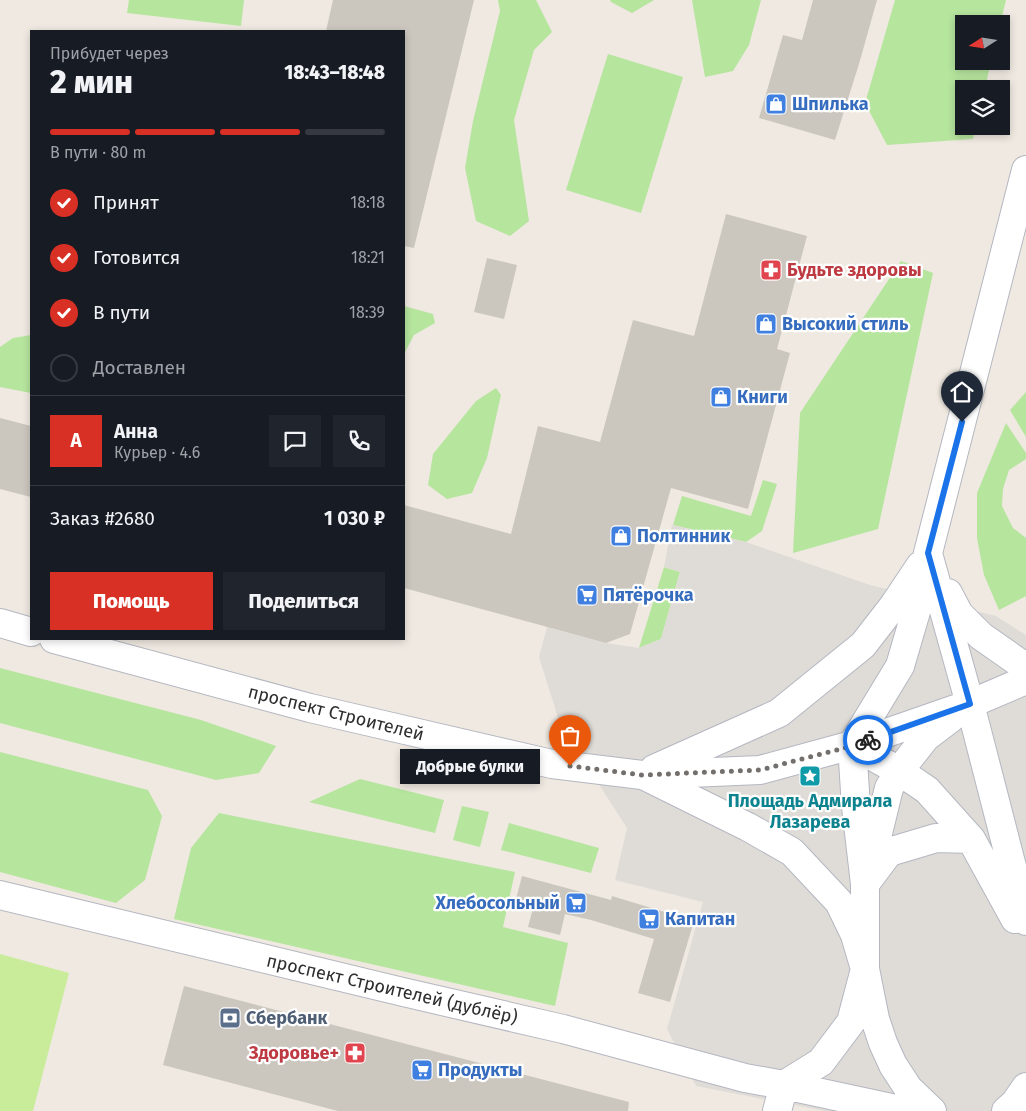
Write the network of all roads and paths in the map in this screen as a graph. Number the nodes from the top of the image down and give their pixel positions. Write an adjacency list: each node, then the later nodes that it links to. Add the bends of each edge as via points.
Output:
1 (1026, 170): 2 (street)
2 (928, 553): 6 (street, via 959,614 980,636 1021,664); 8 (street); 9 (street, via 917,608 900,666); 11 (street, via 899,599 863,645 779,713)
3 (0, 624): 4 (street)
4 (30, 632)
5 (58, 640): 11 (street, проспект Строителей, via 310,708 552,764)
6 (1026, 664)
7 (1026, 680): 8 (street, проспект Строителей)
8 (970, 704): 9 (street, проспект Строителей); 10 (street, via 926,737); 15 (street)
9 (852, 746): 10 (street); 11 (street, проспект Строителей, via 760,770); 13 (street)
10 (899, 772): 12 (street, via 927,790); 13 (street, via 889,788)
11 (642, 775): 17 (street, via 792,852 839,902 855,935)
12 (971, 839): 13 (street, via 936,838 889,852); 16 (street)
13 (865, 884): 17 (street)
14 (0, 896): 19 (street, проспект Строителей (дублёр), via 564,1029 745,1078)
15 (1026, 921)
16 (1026, 940)
17 (865, 969): 19 (street, via 851,1022 821,1062); 21 (street, via 875,1019 893,1065 908,1088)
18 (1026, 1087): 22 (street)
19 (780, 1098): 20 (street, проспект Строителей (дублёр))
20 (905, 1111)
21 (932, 1111)
22 (1006, 1111)

